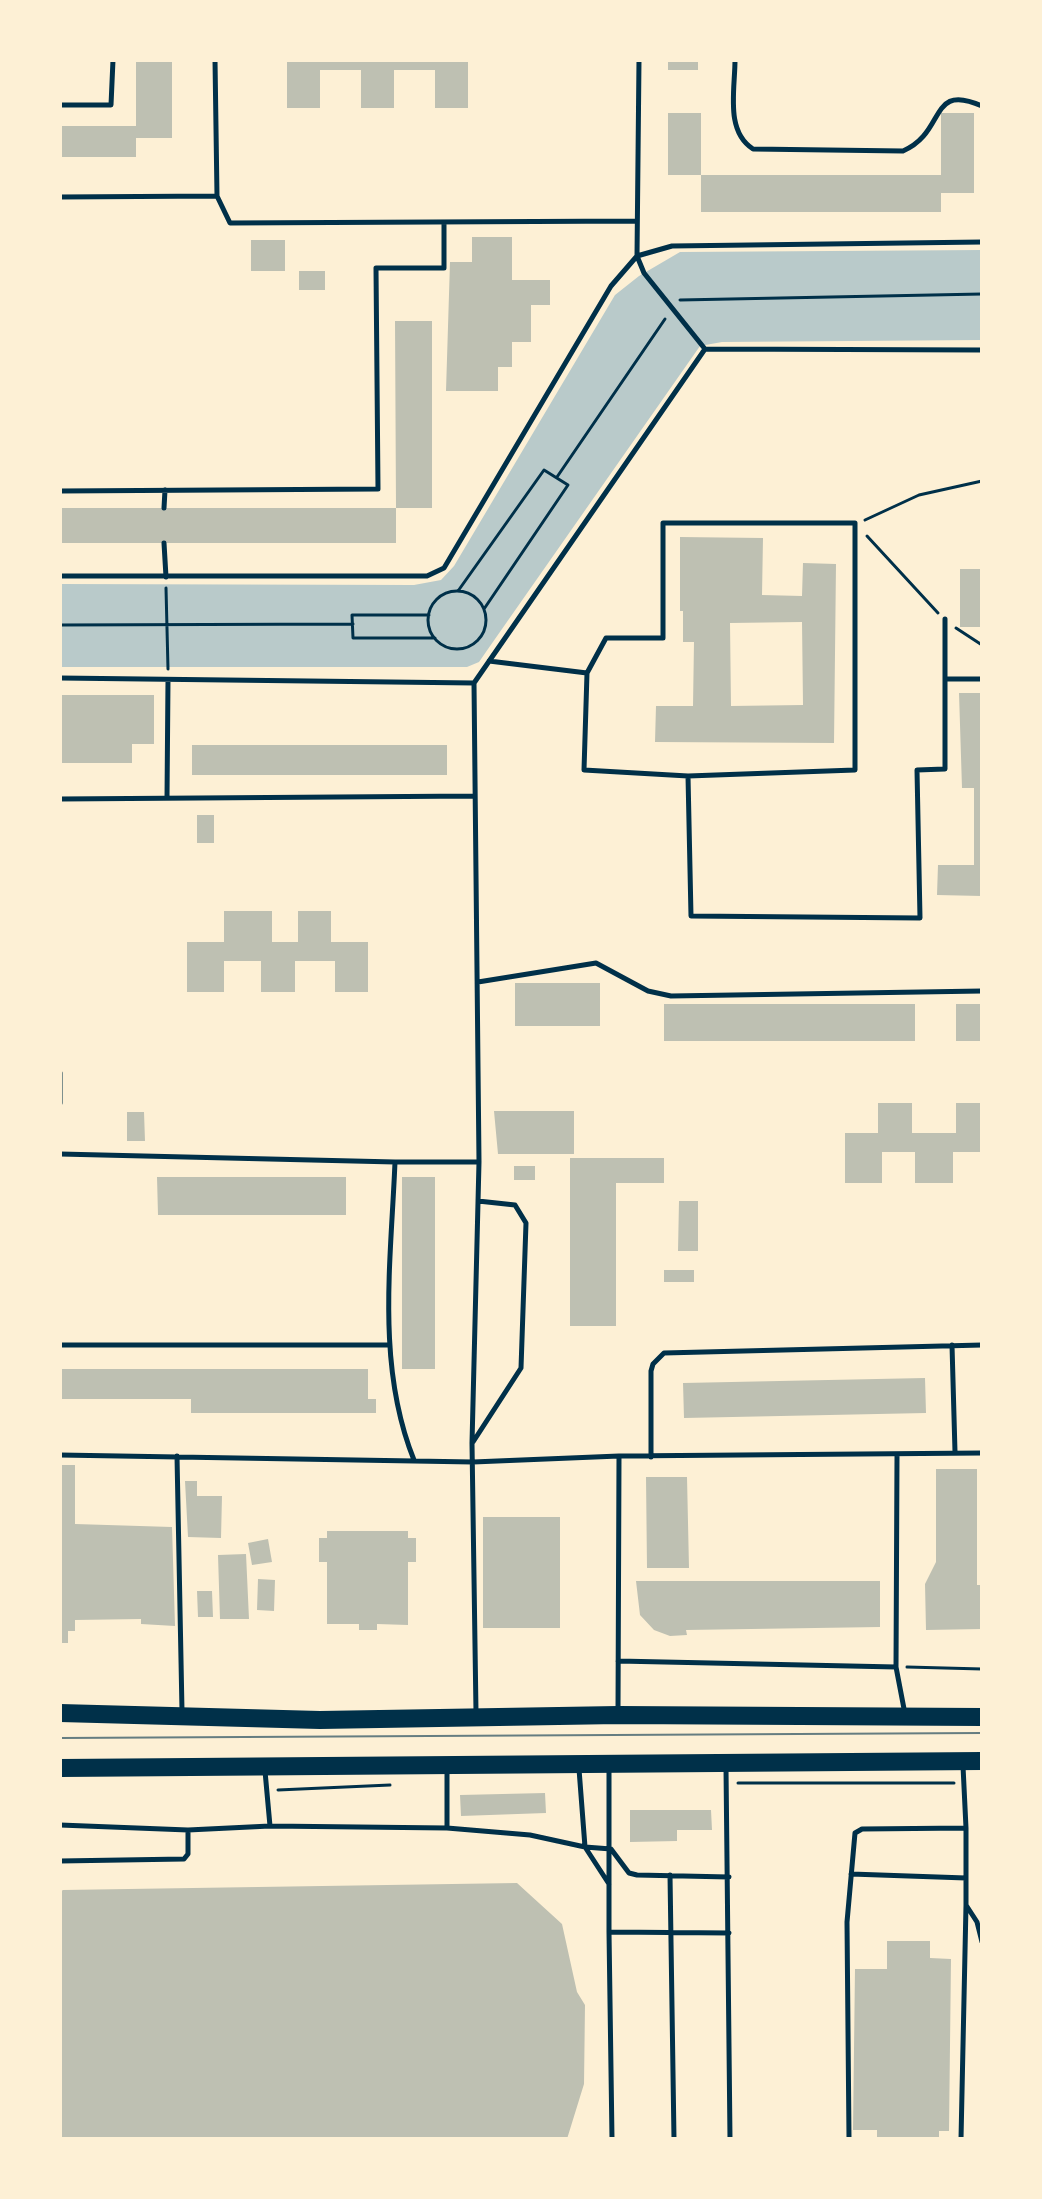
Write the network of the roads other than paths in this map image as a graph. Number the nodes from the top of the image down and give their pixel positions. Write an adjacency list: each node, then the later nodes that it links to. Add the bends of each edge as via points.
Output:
1 (113, 60): 5 (lane, via 111,105)
2 (215, 60): 7 (lane)
3 (639, 60): 9 (lane)
4 (735, 60): 6 (lane, via 735,128 740,140 753,149 903,151 920,144 943,104 965,98)
5 (60, 105)
6 (982, 106)
7 (217, 196): 8 (lane); 10 (lane, via 230,223)
8 (60, 197)
9 (636, 221): 10 (lane); 12 (lane)
10 (444, 222): 15 (lane, via 444,268 376,268 378,489)
11 (982, 242): 12 (lane, via 672,246)
12 (637, 256): 13 (lane, via 671,310); 20 (lane, via 611,286 444,568 427,576)
13 (705, 349): 14 (lane); 22 (lane)
14 (982, 350)
15 (165, 490): 16 (lane); 17 (lane)
16 (60, 491)
17 (164, 508)
18 (164, 543): 20 (lane)
19 (60, 576): 20 (lane)
20 (166, 577)
21 (945, 619): 25 (lane)
22 (489, 661): 23 (lane); 28 (lane)
23 (587, 673): 29 (lane, via 584,770); 29 (lane, via 606,638 663,638 663,523 855,523 855,770)
24 (60, 678): 27 (lane)
25 (946, 679): 26 (lane); 29 (lane, via 945,769 917,770 920,918 691,916)
26 (982, 679)
27 (168, 680): 28 (lane); 31 (lane)
28 (474, 683): 30 (lane)
29 (688, 776)
30 (475, 796): 31 (lane); 33 (lane)
31 (167, 798): 32 (lane)
32 (60, 799)
33 (478, 982): 34 (lane, via 596,963 648,991 671,996); 39 (lane)
34 (982, 991)
35 (60, 1073): 36 (lane)
36 (60, 1103)
37 (60, 1154): 38 (lane)
38 (395, 1162): 39 (lane); 42 (lane)
39 (479, 1162): 40 (lane)
40 (478, 1201): 45 (lane); 45 (lane, via 515,1205 526,1223 521,1368)
41 (60, 1345): 42 (lane)
42 (388, 1345): 53 (lane)
43 (952, 1345): 44 (lane); 46 (lane); 52 (lane, via 664,1353 651,1371)
44 (982, 1345)
45 (472, 1443): 54 (lane)
46 (955, 1453): 47 (lane); 51 (lane)
47 (982, 1453)
48 (60, 1455): 49 (lane)
49 (177, 1456): 53 (lane); 58 (lane)
50 (619, 1456): 52 (lane); 54 (lane); 55 (lane)
51 (897, 1456): 52 (lane); 56 (lane)
52 (651, 1457)
53 (414, 1460): 54 (lane)
54 (473, 1462): 60 (lane)
55 (618, 1661): 56 (lane); 59 (lane)
56 (896, 1667): 61 (lane)
57 (60, 1713): 58 (main road)
58 (182, 1715): 60 (main road, via 320,1720)
59 (618, 1715): 60 (main road); 61 (main road)
60 (476, 1717)
61 (906, 1717): 62 (main road)
62 (982, 1717)
63 (962, 1761): 64 (main road); 65 (main road); 74 (lane)
64 (982, 1761)
65 (726, 1763): 67 (main road); 81 (lane)
66 (579, 1764): 67 (main road); 68 (main road); 76 (lane)
67 (609, 1764): 77 (lane)
68 (447, 1765): 69 (main road); 73 (lane)
69 (265, 1766): 70 (main road); 72 (lane)
70 (60, 1768)
71 (60, 1825): 75 (lane)
72 (270, 1826): 73 (lane); 75 (lane)
73 (447, 1828): 76 (lane, via 530,1835)
74 (966, 1828): 79 (lane, via 859,1829); 82 (lane)
75 (188, 1830): 78 (lane, via 184,1859)
76 (585, 1847): 77 (lane); 83 (lane)
77 (611, 1849): 80 (lane, via 629,1873); 83 (lane)
78 (60, 1861)
79 (851, 1874): 82 (lane); 92 (lane)
80 (670, 1875): 81 (lane); 86 (lane)
81 (729, 1877): 87 (lane)
82 (966, 1878): 84 (lane)
83 (609, 1884): 85 (lane)
84 (966, 1905): 88 (lane); 93 (lane)
85 (609, 1932): 86 (lane); 89 (lane)
86 (671, 1933): 87 (lane); 90 (lane)
87 (730, 1933): 91 (lane)
88 (982, 1942)
89 (612, 2139)
90 (674, 2139)
91 (730, 2139)
92 (849, 2139)
93 (961, 2139)

